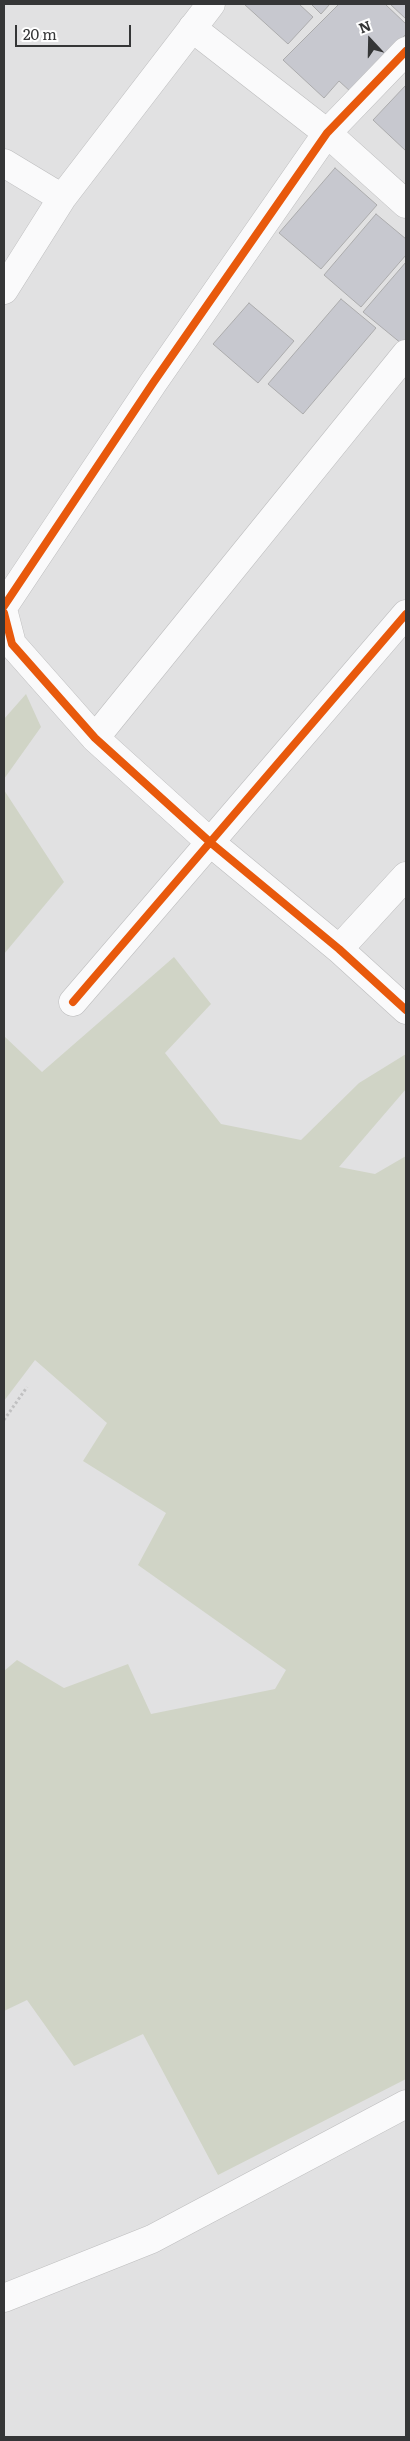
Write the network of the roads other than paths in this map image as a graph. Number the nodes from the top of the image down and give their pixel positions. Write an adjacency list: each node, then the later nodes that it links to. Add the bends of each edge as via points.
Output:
1 (211, 4): 2 (street)
2 (192, 28): 4 (street); 6 (street)
3 (406, 51): 4 (street)
4 (327, 133): 7 (street); 10 (street, via 153,383)
5 (4, 163): 6 (street)
6 (62, 198): 8 (street)
7 (406, 204)
8 (4, 290)
9 (406, 354): 13 (street)
10 (4, 606)
11 (4, 613): 13 (street, via 12,644)
12 (406, 614): 14 (street)
13 (95, 738): 14 (street)
14 (210, 843): 16 (street); 17 (street)
15 (406, 876): 16 (street)
16 (339, 949): 18 (street)
17 (73, 1002)
18 (406, 1010)
19 (406, 2104): 20 (street, via 152,2239)
20 (4, 2298)

